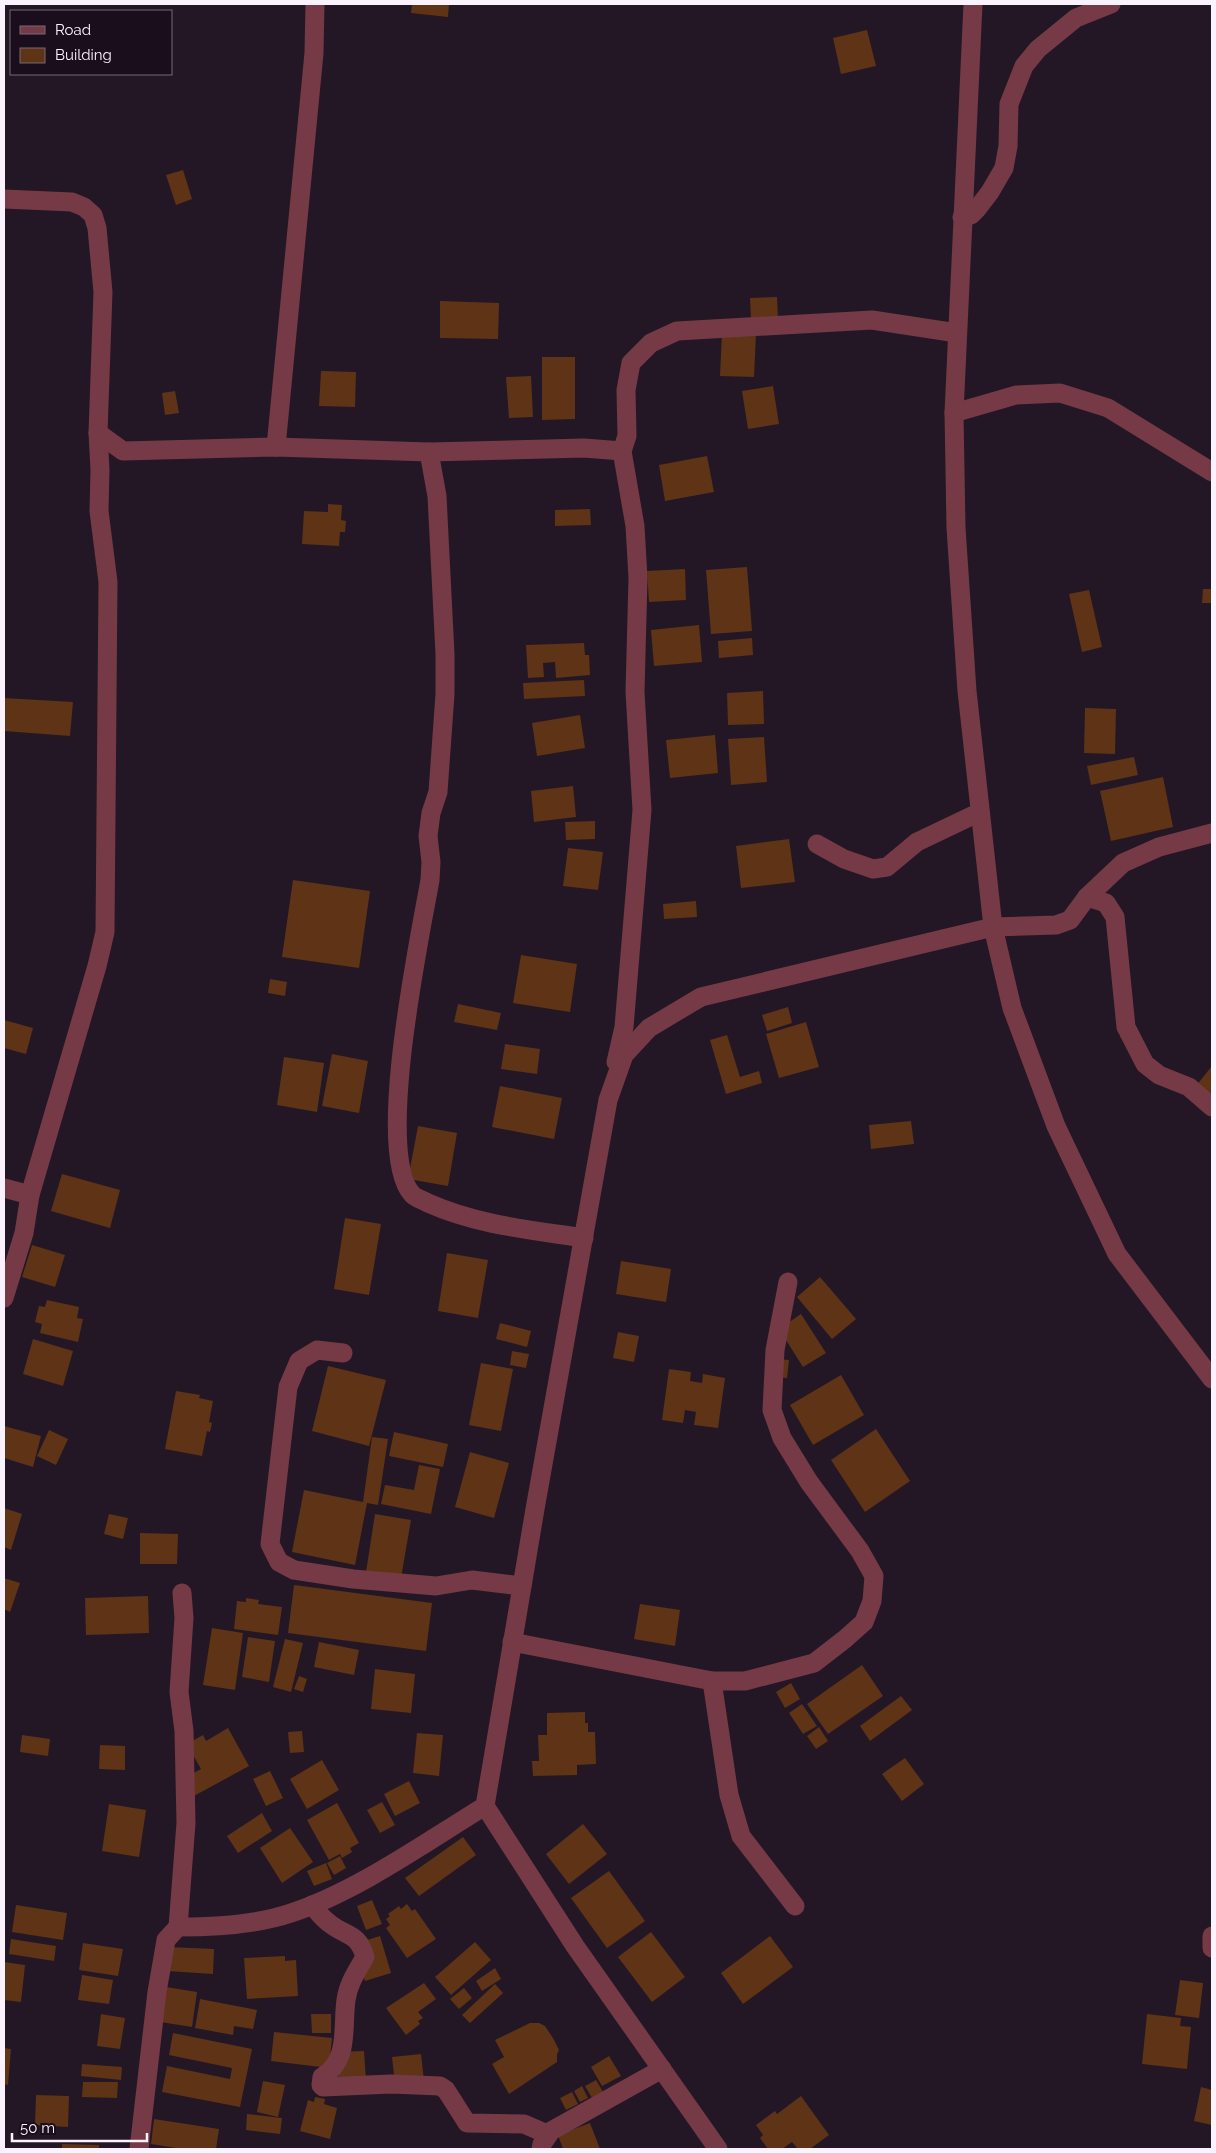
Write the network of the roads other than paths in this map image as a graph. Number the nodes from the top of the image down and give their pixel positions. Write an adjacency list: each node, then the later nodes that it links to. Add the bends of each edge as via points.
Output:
1 (315, 4): 9 (street, via 314,53)
2 (973, 4): 5 (street)
3 (1111, 4): 5 (street, via 1076,18 1038,49 1024,66 1009,104 1004,168 977,209)
4 (4, 199): 8 (street, via 72,202 93,214 103,292)
5 (962, 217): 6 (street)
6 (957, 333): 7 (street); 11 (street, via 872,320 677,331 652,343 631,363)
7 (954, 413): 14 (street, via 1016,395 1060,393 1108,408); 15 (street, via 957,547)
8 (98, 432): 10 (street); 13 (street)
9 (276, 447): 10 (street); 12 (street)
10 (122, 451): 13 (street)
11 (622, 451): 12 (street, via 584,448); 20 (street, via 635,526 638,578 634,692 642,810 624,1027)
12 (429, 452): 24 (street, via 437,496 445,694 438,792 428,836 430,880 400,1071 396,1123 398,1163 412,1195 448,1212 495,1224)
13 (100, 470): 23 (street, via 99,511 108,582 104,932)
14 (1212, 472)
15 (980, 812): 17 (street, via 917,842 887,867 873,869 844,859); 19 (street)
16 (1212, 833): 18 (street, via 1159,847 1123,863)
17 (817, 844)
18 (1087, 896): 19 (street, via 1070,920 1056,925); 21 (street, via 1106,903 1114,917 1126,1027 1145,1064 1159,1075 1189,1087)
19 (993, 927): 20 (street, via 701,998 649,1028 624,1055); 28 (street, via 1012,1008 1056,1126 1117,1254)
20 (608, 1100): 24 (street)
21 (1212, 1107)
22 (4, 1188): 23 (street)
23 (30, 1195): 26 (street, via 24,1233)
24 (584, 1238): 29 (street)
25 (788, 1282): 32 (street, via 775,1350 772,1410 782,1438 860,1550 874,1576 872,1601 864,1622 814,1663 745,1681)
26 (4, 1298)
27 (344, 1353): 29 (street, via 317,1350 299,1361 288,1387 270,1544 279,1562 294,1570 353,1579 436,1586 472,1580)
28 (1212, 1379)
29 (522, 1586): 31 (street)
30 (182, 1593): 36 (street, via 184,1618 179,1692 184,1731 186,1822)
31 (512, 1642): 32 (street); 33 (street)
32 (712, 1681): 35 (street, via 729,1794 741,1836)
33 (484, 1806): 34 (street, via 370,1876); 39 (street, via 575,1946)
34 (312, 1905): 36 (street, via 290,1914 243,1923); 40 (street, via 329,1924 361,1944 365,1958 353,1976 346,1998 342,2054 338,2063 322,2077 321,2085 440,2086 467,2123 524,2124)
35 (795, 1906)
36 (178, 1928): 41 (street, via 166,1940)
37 (1212, 1936): 38 (street)
38 (1212, 1948)
39 (662, 2070): 40 (street); 42 (street)
40 (544, 2142)
41 (139, 2149)
42 (718, 2149)

